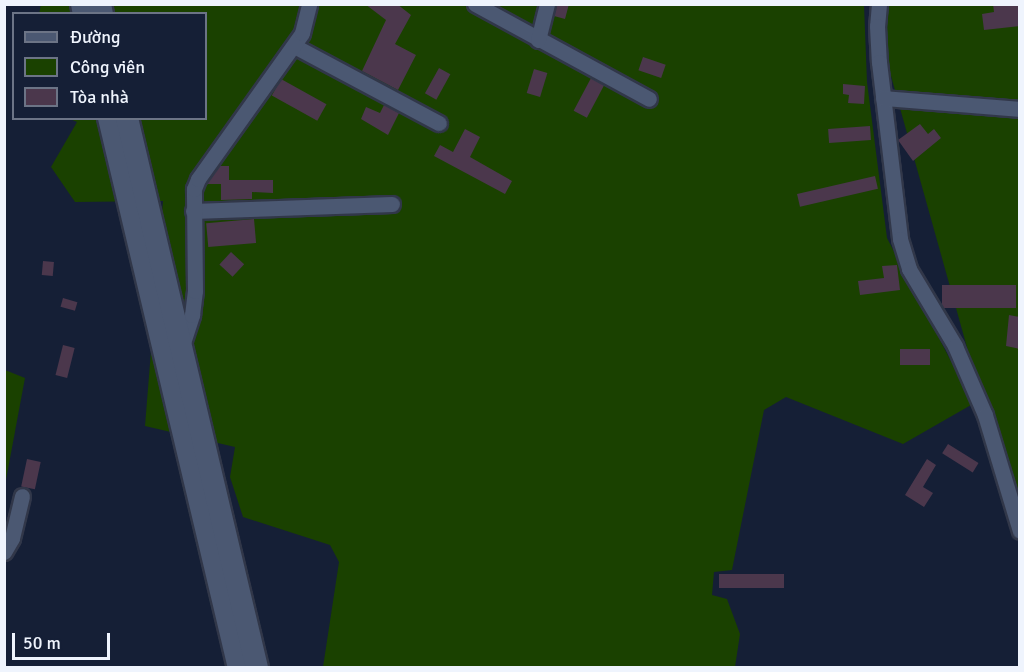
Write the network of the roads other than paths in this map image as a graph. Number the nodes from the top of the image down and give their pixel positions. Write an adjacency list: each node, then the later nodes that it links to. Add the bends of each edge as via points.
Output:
1 (309, 4): 6 (street, via 307,22)
2 (475, 4): 5 (street)
3 (547, 4): 5 (street)
4 (879, 4): 7 (street)
5 (538, 40): 8 (street)
6 (294, 46): 12 (street); 14 (street, via 198,179)
7 (883, 98): 9 (street); 17 (street, via 900,239 909,269 955,346 985,416)
8 (649, 99)
9 (1020, 109)
10 (109, 120): 19 (main road)
11 (127, 120): 15 (main road)
12 (439, 123)
13 (392, 204): 14 (street)
14 (194, 211): 15 (street, via 195,291)
15 (181, 349): 20 (main road)
16 (22, 496): 18 (street, via 12,538)
17 (1020, 531)
18 (4, 552)
19 (239, 668)
20 (257, 668)

